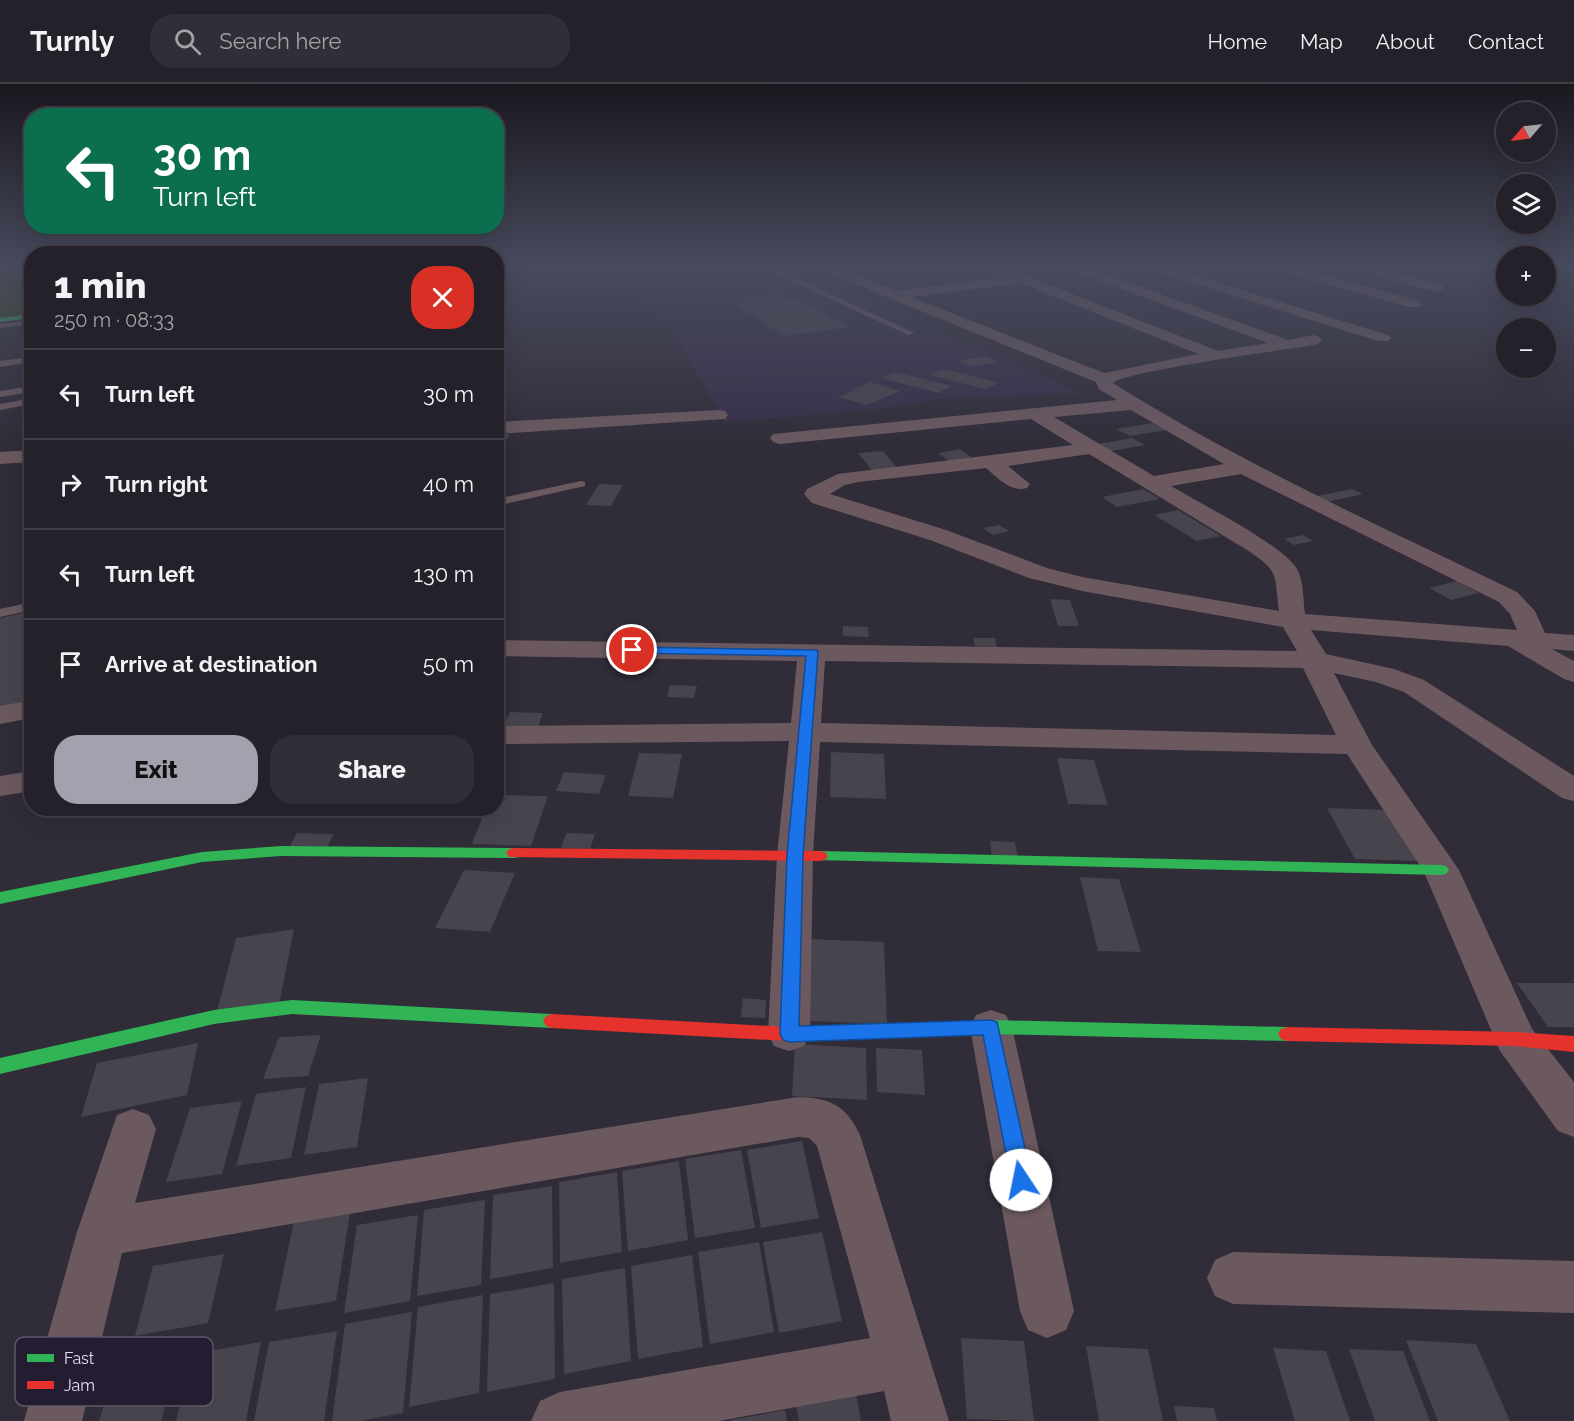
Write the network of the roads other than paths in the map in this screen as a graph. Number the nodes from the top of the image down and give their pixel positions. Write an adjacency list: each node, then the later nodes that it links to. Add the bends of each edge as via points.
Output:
1 (901, 328): 6 (lane)
2 (977, 328): 13 (street)
3 (1146, 328): 10 (street)
4 (1244, 328): 9 (street)
5 (1352, 328): 7 (street)
6 (911, 333)
7 (1383, 338)
8 (1314, 340): 9 (street)
9 (1287, 344): 10 (street)
10 (1216, 356): 13 (street)
11 (24, 360): 12 (lane)
12 (0, 364)
13 (1104, 379): 17 (street, via 1105,385)
14 (24, 390): 15 (lane)
15 (0, 394)
16 (24, 403): 18 (lane)
17 (1134, 404): 20 (street); 27 (street)
18 (0, 407)
19 (719, 415): 21 (street)
20 (1037, 415): 22 (street); 23 (street)
21 (504, 428)
22 (780, 438)
23 (1091, 447): 26 (street); 28 (street)
24 (24, 456): 25 (street)
25 (0, 458)
26 (990, 462): 30 (street); 35 (street, via 858,476 838,480 815,494 1059,580)
27 (1246, 468): 28 (street); 36 (street, via 1508,597 1522,611)
28 (1150, 483): 35 (street, via 1271,555 1284,567 1289,576)
29 (581, 484): 31 (lane)
30 (1020, 484)
31 (504, 501)
32 (24, 608): 33 (lane)
33 (7, 612): 34 (lane)
34 (24, 616)
35 (1293, 621): 36 (street); 40 (street)
36 (1525, 641): 37 (street); 41 (street)
37 (1574, 643)
38 (504, 648): 39 (street)
39 (812, 652): 40 (street); 44 (street)
40 (1313, 660): 46 (street); 49 (street, via 1384,675 1414,686)
41 (1574, 673)
42 (24, 710): 43 (street)
43 (0, 715)
44 (807, 732): 45 (street); 46 (street); 50 (street)
45 (504, 735)
46 (1357, 745): 51 (street)
47 (24, 782): 48 (street)
48 (0, 786)
49 (1574, 791)
50 (795, 855): 51 (street); 52 (street, via 241,853 202,857); 54 (street)
51 (1441, 870): 55 (street)
52 (0, 898)
53 (991, 1027): 54 (street); 55 (street); 63 (street)
54 (789, 1034): 57 (street, via 292,1007 214,1017)
55 (1515, 1039): 56 (street); 58 (street)
56 (1574, 1044)
57 (0, 1066)
58 (1574, 1118)
59 (133, 1129): 60 (street)
60 (102, 1232): 64 (street); 65 (street, via 798,1117 820,1118 837,1135)
61 (1233, 1278): 62 (street)
62 (1574, 1287)
63 (1047, 1311)
64 (75, 1337)
65 (904, 1360): 68 (street); 69 (street)
66 (57, 1406): 67 (street)
67 (53, 1421)
68 (560, 1421)
69 (920, 1421)

